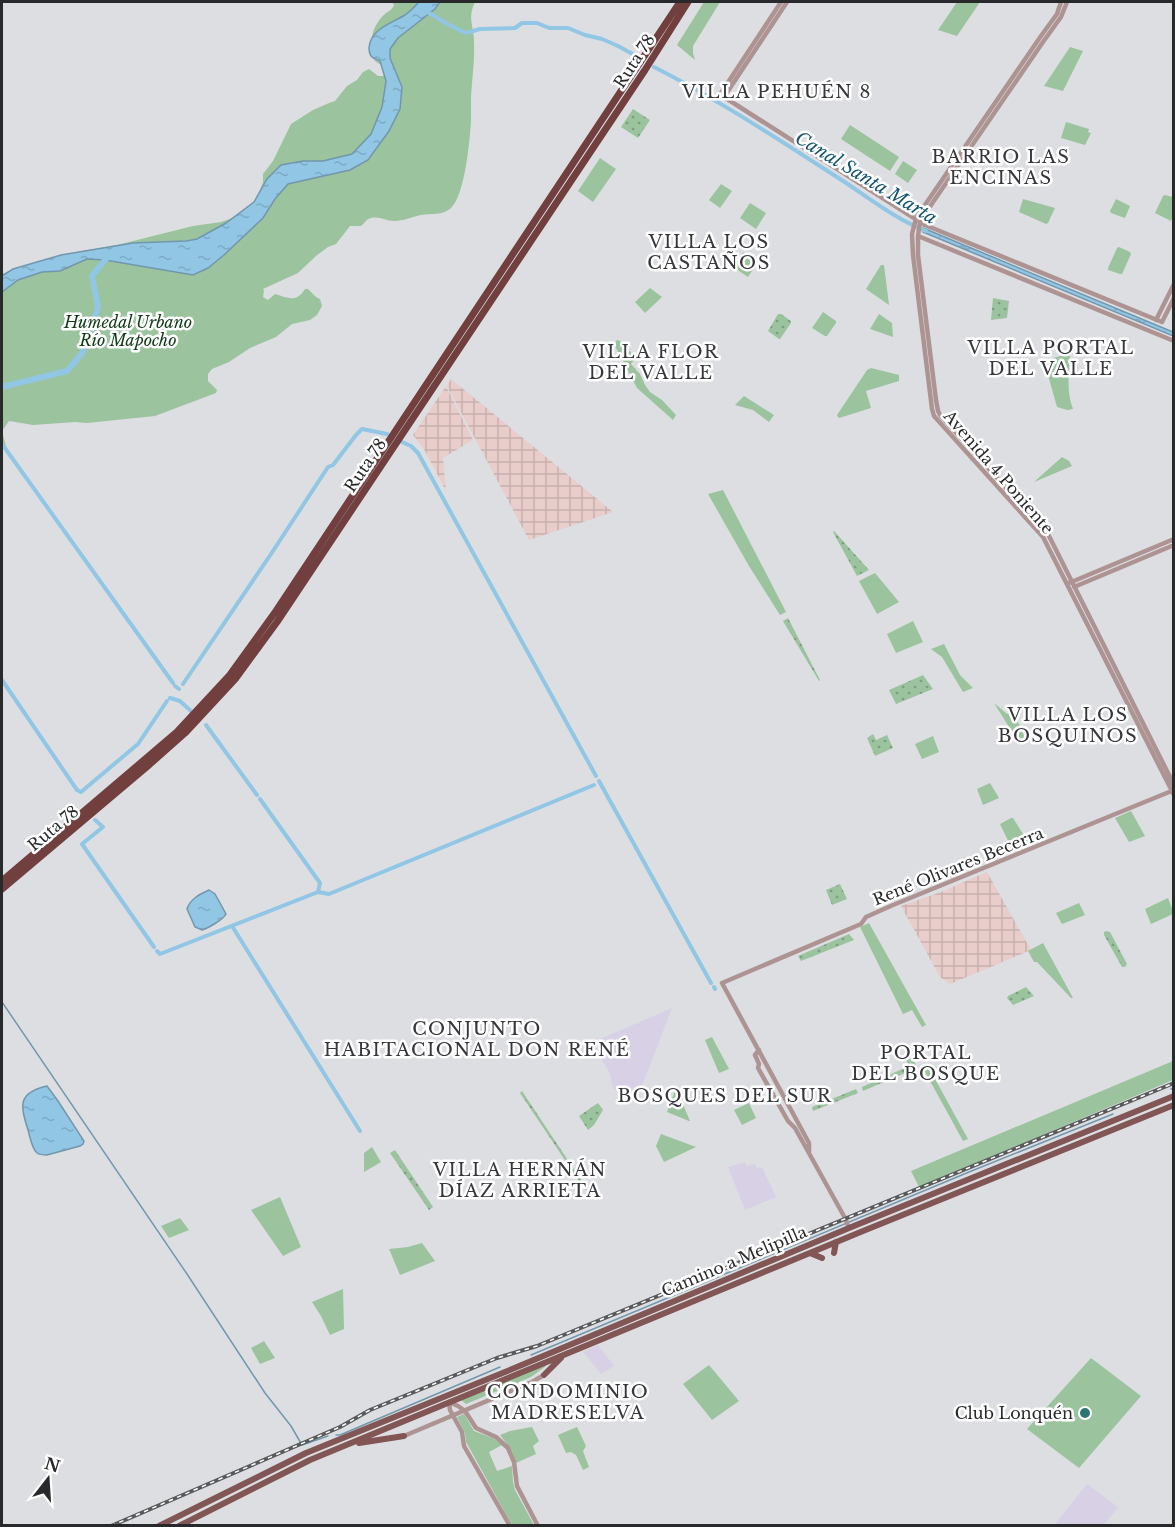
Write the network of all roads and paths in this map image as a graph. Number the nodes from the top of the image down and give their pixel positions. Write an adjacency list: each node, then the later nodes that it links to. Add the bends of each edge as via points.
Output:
1 (680, 2): 19 (highway, Ruta 78, via 235,668 169,740)
2 (688, 2): 20 (highway, Ruta 78, via 245,666 168,749)
3 (781, 2): 7 (street)
4 (787, 2): 7 (street)
5 (1061, 2): 8 (street, Avenida 4 Poniente, via 1055,17)
6 (1067, 2): 8 (street, Avenida 4 Poniente, via 1060,19)
7 (723, 95): 8 (street)
8 (918, 222): 9 (street, Avenida 4 Poniente); 12 (street)
9 (915, 233): 13 (street); 16 (street, Avenida 4 Poniente, via 938,412 1044,529)
10 (1173, 284): 12 (street)
11 (1173, 298): 12 (street, via 1162,322)
12 (1156, 320)
13 (1173, 341)
14 (1173, 539): 16 (street)
15 (1173, 545): 16 (street)
16 (1071, 585): 17 (street, Avenida 4 Poniente); 18 (street, Avenida 4 Poniente)
17 (1173, 785)
18 (1173, 792): 21 (street, René Olivares Becerra, via 893,905 866,917 861,924 722,982)
19 (2, 881)
20 (2, 889)
21 (759, 1050): 24 (street, via 809,1143); 24 (street, via 755,1055 758,1068)
22 (1173, 1096): 25 (main road, Camino a Melipilla)
23 (1173, 1105): 26 (main road, Camino a Melipilla)
24 (808, 1152): 25 (street)
25 (847, 1224): 30 (main road, Camino a Melipilla)
26 (836, 1242): 27 (main road, Camino a Melipilla); 28 (main road)
27 (810, 1253): 29 (main road); 32 (main road, Camino a Melipilla)
28 (834, 1253)
29 (822, 1258)
30 (668, 1304): 31 (main road, Camino a Melipilla); 32 (main road)
31 (658, 1307): 33 (main road); 38 (main road, Camino a Melipilla)
32 (671, 1311): 33 (main road, Camino a Melipilla)
33 (662, 1315): 34 (main road, Camino a Melipilla)
34 (564, 1355): 35 (main road); 40 (main road, Camino a Melipilla)
35 (554, 1365): 36 (main road); 37 (main road)
36 (556, 1373)
37 (544, 1375): 41 (street)
38 (456, 1392): 39 (main road, Camino a Melipilla); 40 (main road)
39 (435, 1401): 40 (main road); 45 (main road, Camino a Melipilla, via 306,1453)
40 (450, 1402): 41 (street); 42 (street); 44 (main road, Camino a Melipilla)
41 (465, 1411): 42 (street); 49 (street, via 476,1428 494,1435 508,1448 516,1486)
42 (452, 1416): 43 (street); 48 (street, via 462,1432 464,1446)
43 (404, 1436): 44 (main road)
44 (350, 1445): 47 (main road, Camino a Melipilla, via 310,1460)
45 (173, 1518): 46 (main road, Camino a Melipilla); 47 (street)
46 (159, 1526)
47 (178, 1526)
48 (510, 1526)
49 (538, 1526)

